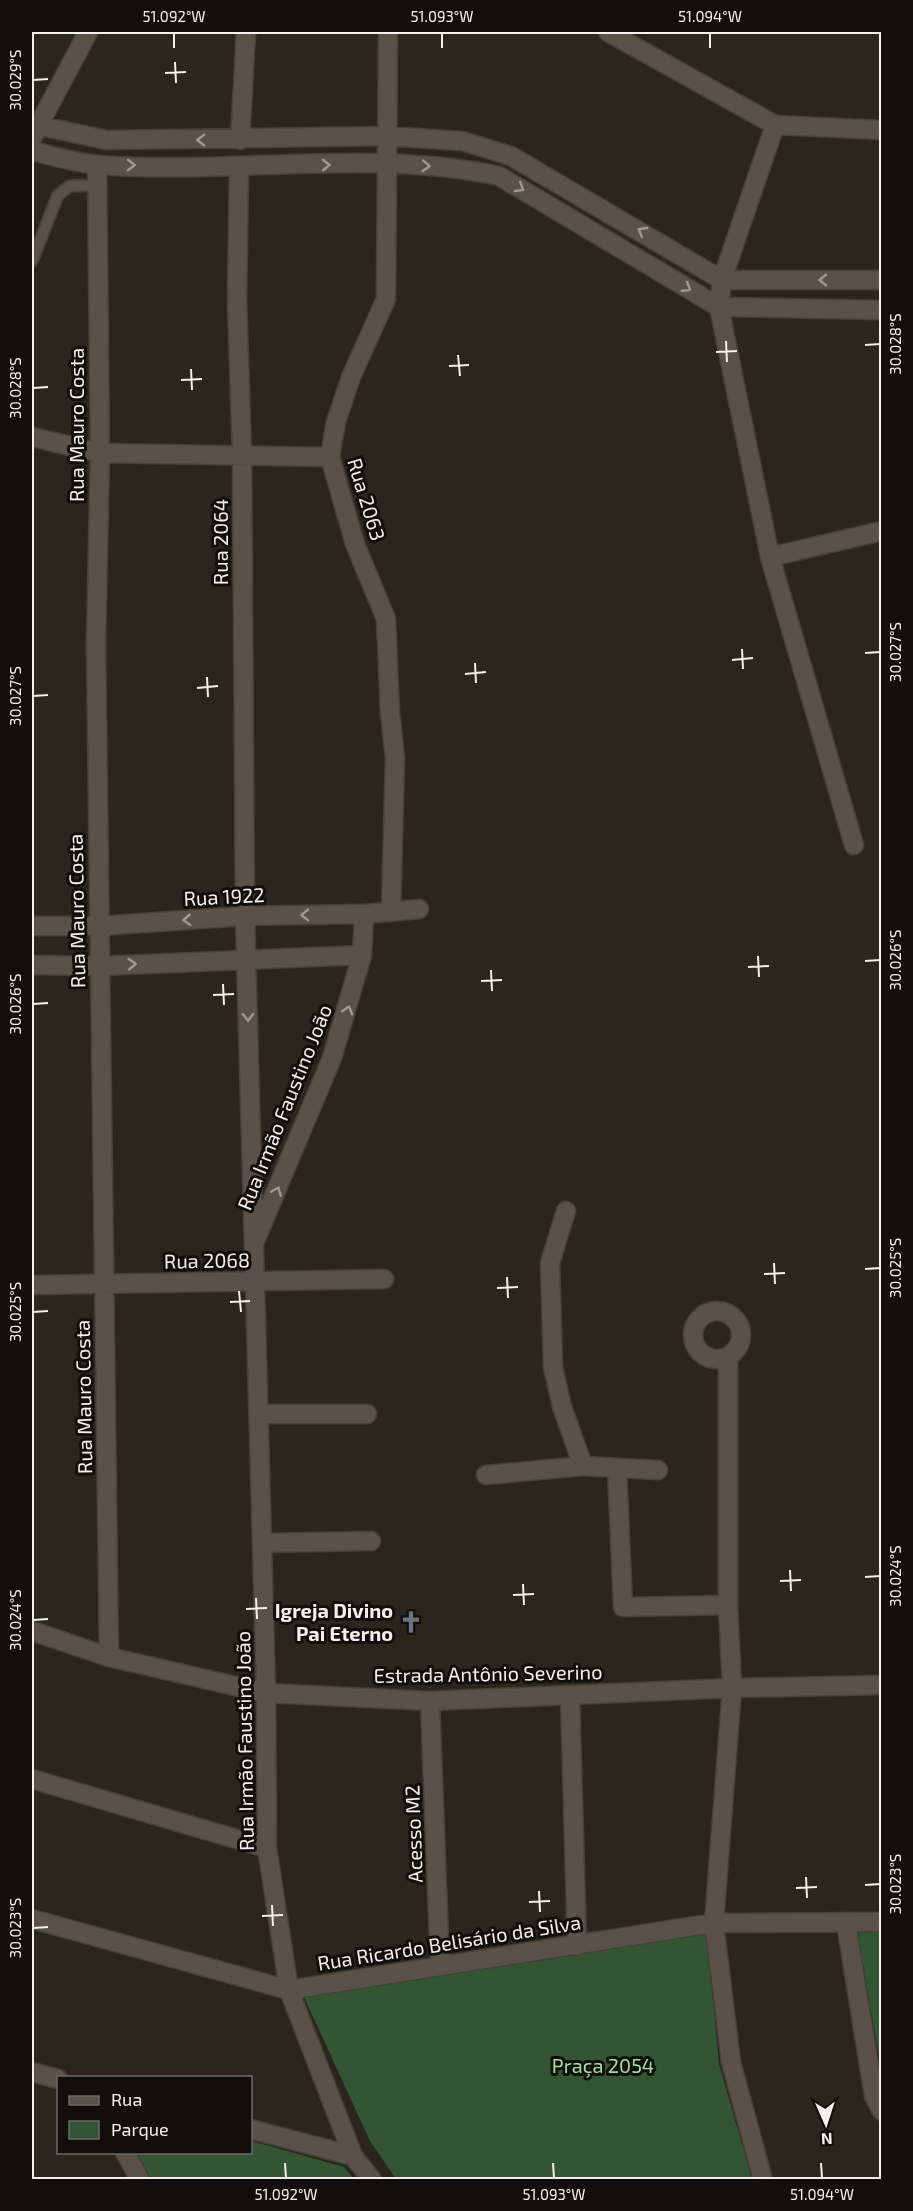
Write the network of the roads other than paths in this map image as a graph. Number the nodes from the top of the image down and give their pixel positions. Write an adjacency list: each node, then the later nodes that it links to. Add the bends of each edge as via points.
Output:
1 (88, 32): 6 (street)
2 (246, 32): 9 (street)
3 (388, 32): 8 (street, Rua 2063)
4 (608, 32): 5 (street)
5 (775, 125): 7 (street); 16 (street)
6 (33, 129): 9 (street, one-way to 6, via 106,140)
7 (882, 129)
8 (386, 136): 9 (street); 11 (street, Rua 2063); 16 (street, one-way to 8, via 511,156 462,141)
9 (240, 140)
10 (32, 151): 12 (street)
11 (386, 164): 13 (street, one-way to 11); 18 (street, one-way to 18, via 466,168 499,176); 23 (street, Rua 2063, via 386,299 351,377 336,422)
12 (97, 165): 13 (street, one-way to 13); 14 (street, Rua Mauro Costa)
13 (239, 167): 22 (street, Rua 2064, via 237,340)
14 (98, 185): 15 (lane, via 69,186 58,195); 21 (street, Rua Mauro Costa)
15 (32, 261)
16 (722, 280): 17 (street, one-way to 16); 18 (street)
17 (882, 280)
18 (718, 307): 19 (street); 25 (street)
19 (882, 310)
20 (32, 437): 21 (street)
21 (100, 453): 22 (street); 32 (street, Rua Mauro Costa, via 96,644)
22 (242, 456): 23 (street); 30 (street, Rua 2064)
23 (330, 457): 28 (street, Rua 2063, via 356,544 386,619 395,758)
24 (882, 531): 25 (street)
25 (770, 556): 26 (street)
26 (855, 845)
27 (419, 909): 28 (street, Rua 1922)
28 (391, 912): 29 (street, Rua 1922)
29 (364, 914): 30 (street, Rua 1922, one-way to 30); 33 (street, Rua Irmão Faustino João)
30 (245, 916): 32 (street, Rua 1922, one-way to 32); 34 (street, Rua Irmão Faustino João)
31 (32, 926): 32 (street, Rua 1922)
32 (98, 926): 36 (street, Rua Mauro Costa)
33 (362, 955): 34 (street); 38 (street, Rua Irmão Faustino João, one-way to 33, via 332,1058)
34 (246, 958): 36 (street, one-way to 34); 38 (street, Rua Irmão Faustino João, one-way to 38)
35 (32, 965): 36 (street)
36 (100, 966): 41 (street, Rua Mauro Costa)
37 (566, 1211): 46 (street, via 550,1263 553,1367)
38 (253, 1245): 40 (street, Rua Irmão Faustino João)
39 (384, 1279): 40 (street, Rua 2068)
40 (255, 1282): 41 (street, Rua 2068); 44 (street, Rua Irmão Faustino João)
41 (104, 1284): 42 (street, Rua 2068); 54 (street, Rua Mauro Costa)
42 (32, 1285)
43 (728, 1357): 52 (street)
44 (259, 1414): 45 (street); 51 (street, Rua Irmão Faustino João)
45 (367, 1414)
46 (583, 1466): 47 (street); 49 (street)
47 (617, 1468): 48 (street); 52 (street, via 624,1607)
48 (658, 1470)
49 (486, 1475)
50 (370, 1542): 51 (street)
51 (262, 1543): 57 (street, Rua Irmão Faustino João)
52 (728, 1605): 56 (street)
53 (32, 1631): 54 (street, Estrada Antônio Severino)
54 (109, 1657): 57 (street, Estrada Antônio Severino)
55 (882, 1685): 56 (street, Estrada Antônio Severino)
56 (732, 1688): 58 (street, Estrada Antônio Severino); 64 (street)
57 (266, 1693): 59 (street, Estrada Antônio Severino); 61 (street, Rua Irmão Faustino João)
58 (570, 1696): 59 (street, Estrada Antônio Severino); 66 (street)
59 (430, 1701): 67 (street, Acesso M2)
60 (32, 1779): 61 (street)
61 (267, 1848): 68 (street, Rua Irmão Faustino João)
62 (32, 1919): 68 (street, Rua Ricardo Belisário da Silva)
63 (882, 1922): 65 (street, Rua Ricardo Belisário da Silva)
64 (714, 1923): 65 (street, Rua Ricardo Belisário da Silva); 66 (street, Rua Ricardo Belisário da Silva); 77 (street, via 731,2062)
65 (846, 1923): 71 (street, via 874,2096)
66 (577, 1946): 67 (street, Rua Ricardo Belisário da Silva)
67 (440, 1966): 68 (street, Rua Ricardo Belisário da Silva)
68 (289, 1990): 74 (street, Rua Irmão Faustino João)
69 (32, 2072): 70 (street)
70 (57, 2079)
71 (882, 2111)
72 (252, 2130): 74 (street)
73 (125, 2154): 75 (street)
74 (353, 2156): 76 (street, Rua Irmão Faustino João)
75 (140, 2180)
76 (372, 2180)
77 (763, 2180)

